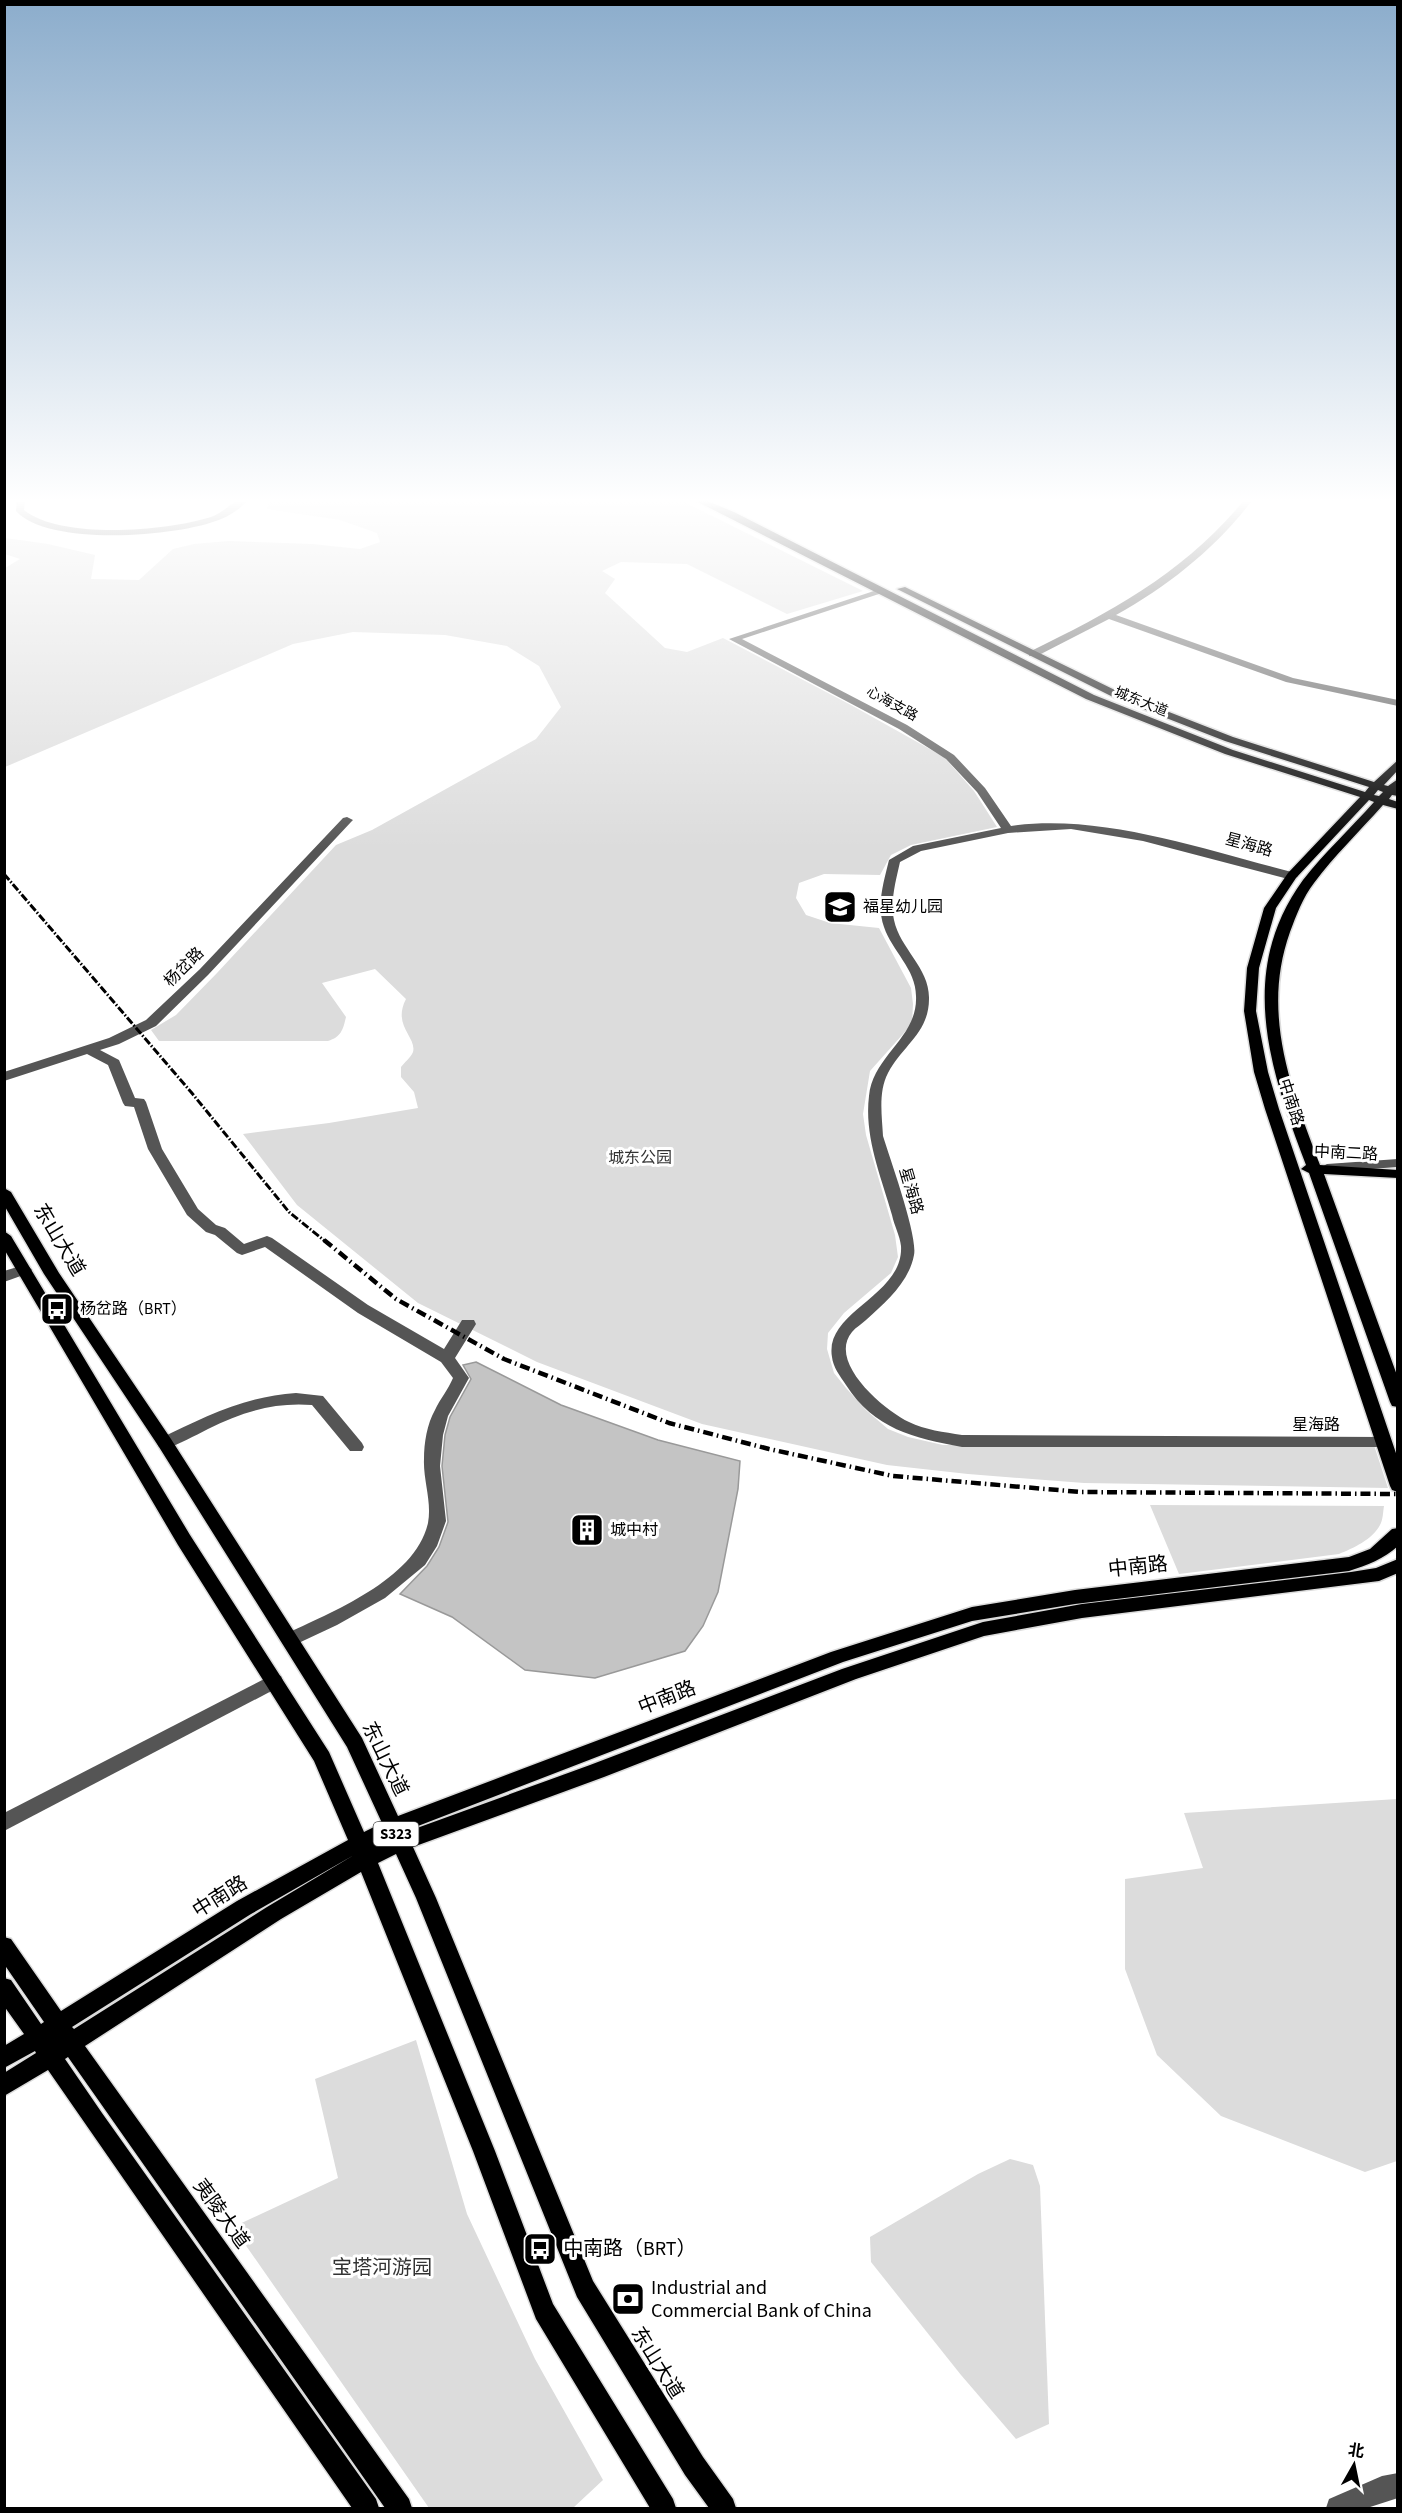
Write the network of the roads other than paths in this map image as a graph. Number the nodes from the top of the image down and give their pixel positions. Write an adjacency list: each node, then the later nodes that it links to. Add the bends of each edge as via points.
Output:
1 (808, 615): 12 (street, 心海支路, via 734,639 903,727 950,757 981,790)
2 (930, 615): 8 (main road, 城东大道, via 1058,682 1136,716 1229,752)
3 (954, 615): 5 (main road, 城东大道)
4 (1110, 616): 5 (street); 6 (street, via 1290,680)
5 (1033, 654): 8 (main road, 城东大道, via 1111,692)
6 (1398, 704)
7 (1398, 763): 8 (main road, 中南路)
8 (1369, 791): 9 (main road, 城东大道); 13 (main road, 中南路)
9 (1391, 791): 10 (main road, 城东大道); 18 (main road, 中南路, via 1308,882 1286,922 1276,953 1270,1003 1273,1034)
10 (1398, 806)
11 (347, 820): 14 (street, 杨岔路, via 151,1023)
12 (1008, 830): 13 (street, 星海路, via 1050,826 1109,831); 29 (street, 星海路, via 917,848 895,860 889,885 889,927 924,995 921,1022 881,1073 875,1117 876,1136 908,1246 906,1263 898,1278 843,1332 837,1349 844,1373 883,1415 912,1430 962,1441)
13 (1292, 876): 17 (main road, 中南路, via 1270,908 1252,968 1250,1011 1261,1072)
14 (88, 1049): 15 (street, 杨岔路); 26 (street, via 114,1063 130,1103 139,1102 155,1149 192,1212 211,1230 220,1232 243,1250 267,1241 363,1309)
15 (4, 1077)
16 (1398, 1163): 18 (street)
17 (1295, 1172): 18 (main road, 中南二路); 29 (main road, 中南路)
18 (1316, 1173): 19 (main road, 中南二路); 20 (main road, 中南二路); 27 (main road, 中南路)
19 (1398, 1173)
20 (1398, 1181)
21 (4, 1192): 28 (main road, 东山大道 / S323, via 52,1274)
22 (4, 1236): 23 (main road)
23 (24, 1270): 24 (street); 35 (main road, via 184,1540)
24 (4, 1277)
25 (468, 1324): 26 (street)
26 (447, 1358): 34 (street, via 461,1378 438,1419 432,1458 437,1524 430,1546 418,1564 386,1589)
27 (1398, 1402)
28 (165, 1443): 30 (street, via 254,1402 300,1397 316,1400); 34 (main road, 东山大道 / S323)
29 (1384, 1443): 31 (main road, 中南路)
30 (356, 1447)
31 (1398, 1486)
32 (1398, 1534): 37 (main road, 中南路, via 1386,1548 1349,1564 1075,1597 972,1614 837,1657)
33 (1398, 1565): 37 (main road, 中南路, via 1379,1574 1351,1579 1082,1611 983,1629 849,1674 597,1771)
34 (290, 1640): 37 (main road, 东山大道 / S323, via 355,1743)
35 (274, 1681): 36 (street); 38 (main road, via 322,1758)
36 (4, 1823)
37 (396, 1835): 38 (main road, 中南路); 51 (main road, 东山大道 / S323, via 431,1908 585,2289)
38 (362, 1851): 41 (main road, 中南路, via 256,1902); 43 (main road, 中南路); 50 (main road, via 484,2151 544,2312)
39 (4, 1946): 41 (main road, 夷陵大道)
40 (4, 1988): 42 (main road)
41 (60, 2024): 42 (main road, 中南路); 43 (main road, 夷陵大道)
42 (39, 2037): 44 (main road); 45 (main road, 中南路)
43 (72, 2044): 44 (main road, 中南路); 49 (main road, 夷陵大道)
44 (51, 2057): 46 (main road, 中南路); 48 (main road)
45 (4, 2058)
46 (4, 2086)
47 (1398, 2486): 52 (street)
48 (367, 2508)
49 (400, 2508)
50 (664, 2508)
51 (724, 2508)
52 (1338, 2508)

